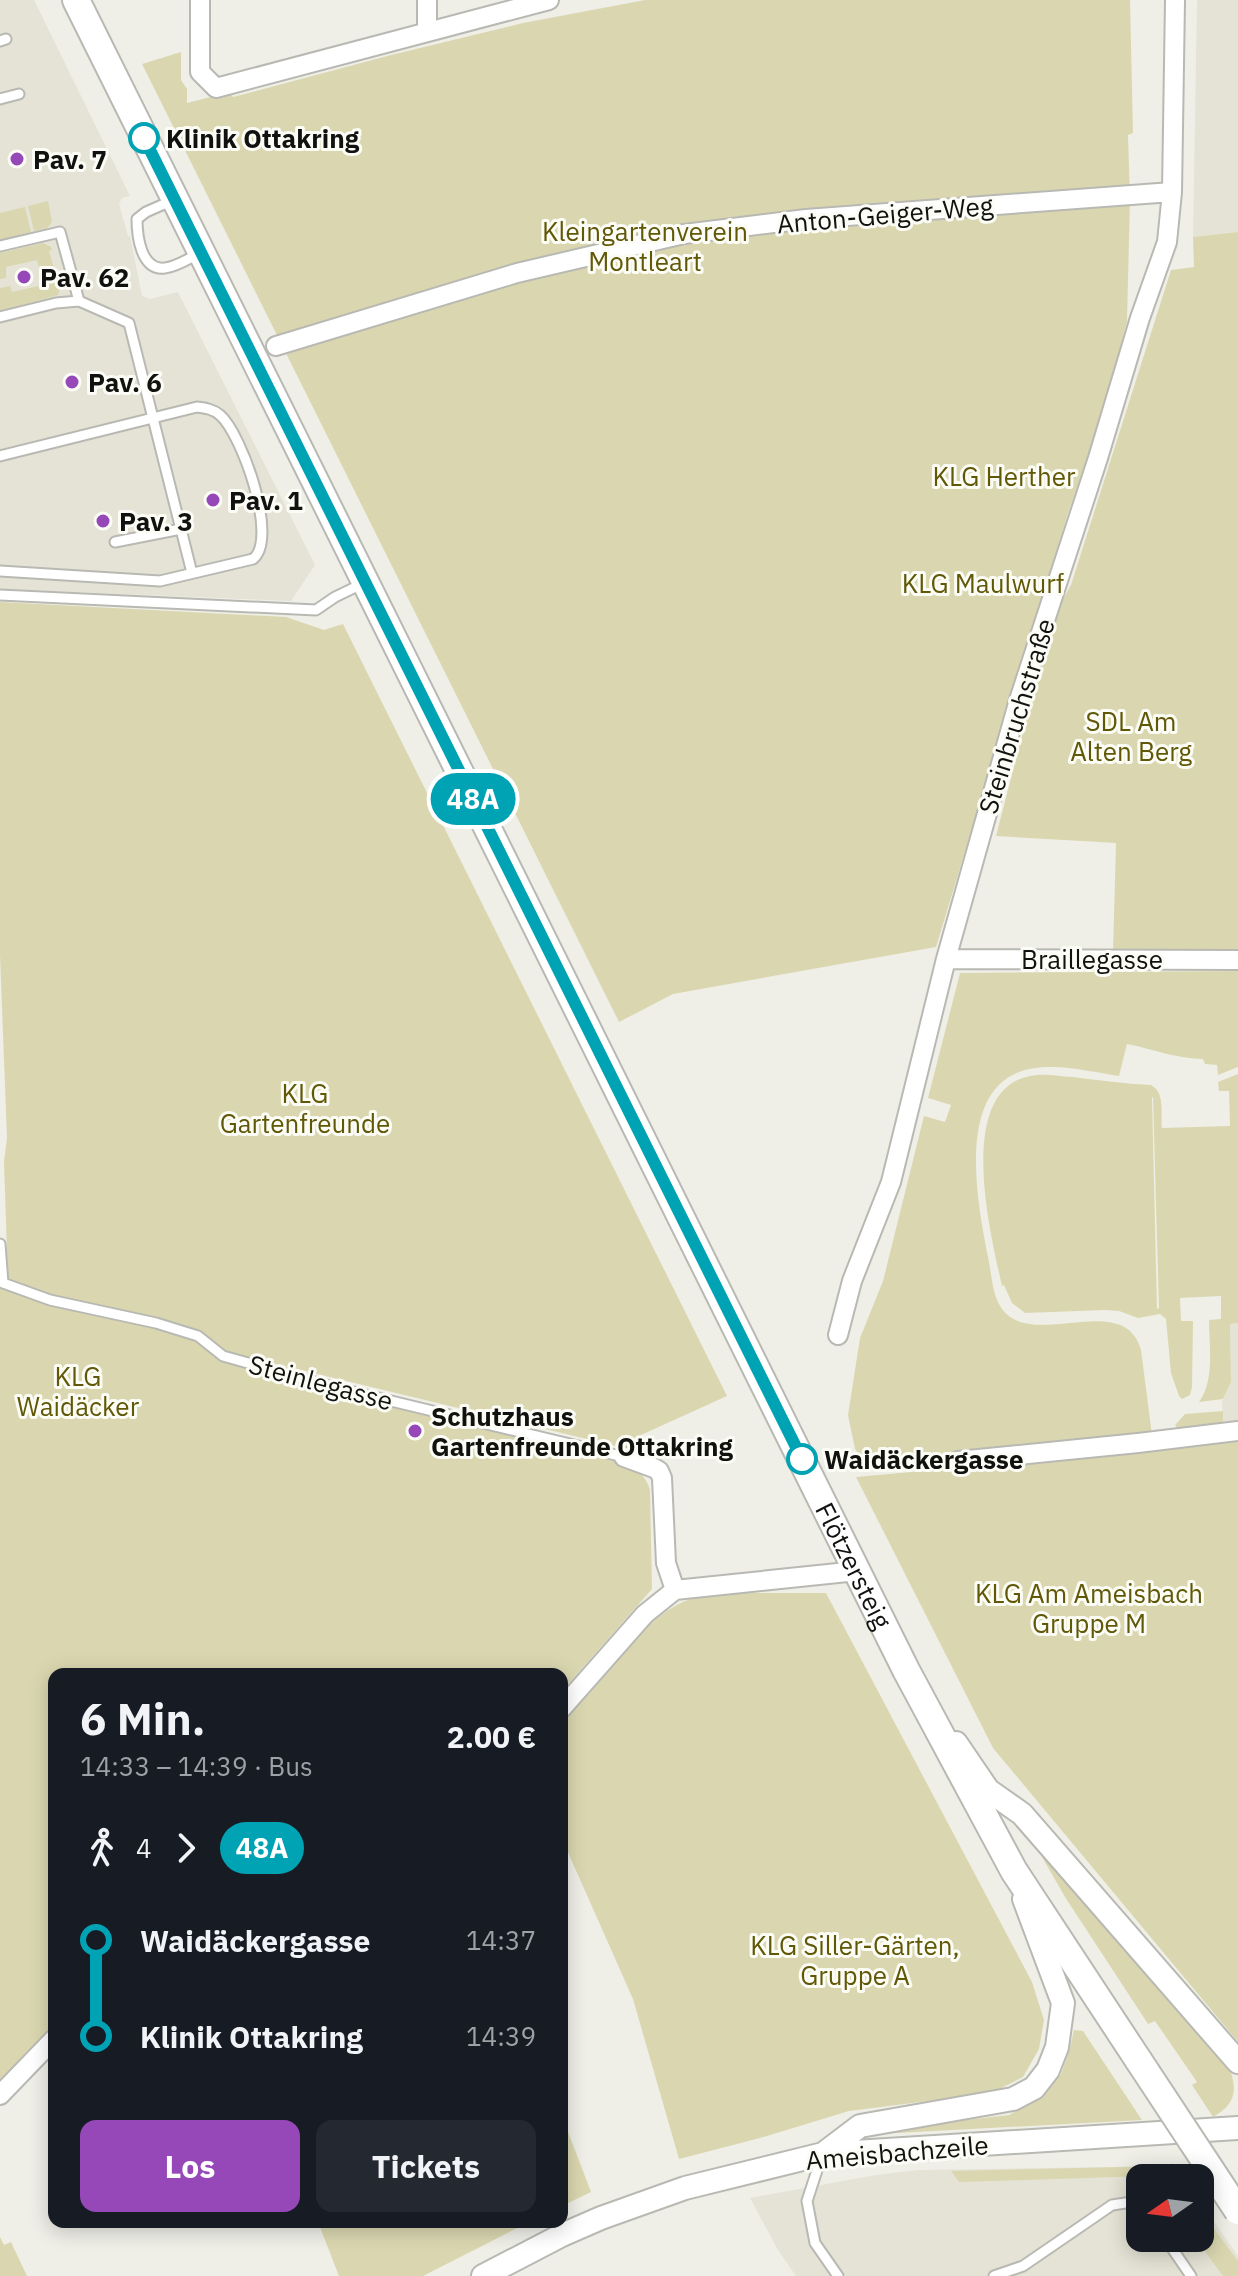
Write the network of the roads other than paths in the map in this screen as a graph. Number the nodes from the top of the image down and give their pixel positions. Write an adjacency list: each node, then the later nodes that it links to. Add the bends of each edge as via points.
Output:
1 (76, 0): 10 (main road, Flötzersteig)
2 (200, 0): 6 (street, via 200,72 216,88)
3 (427, 0): 6 (street)
4 (549, 0): 6 (street)
5 (1175, 0): 9 (street, Steinbruchstraße)
6 (427, 32)
7 (19, 94): 8 (lane)
8 (0, 99)
9 (1172, 192): 15 (street, Anton-Geiger-Weg, via 806,219 684,234 517,273); 24 (street, Steinbruchstraße, via 1167,242 1019,700)
10 (174, 199): 12 (main road, Flötzersteig); 12 (lane, via 137,219 144,254 156,267 167,268)
11 (0, 246): 13 (lane, via 60,232)
12 (201, 253): 22 (main road, Flötzersteig)
13 (79, 301): 14 (lane); 16 (lane, via 129,323)
14 (0, 317)
15 (276, 346)
16 (153, 418): 17 (lane); 18 (lane); 21 (lane, via 197,407 222,416 249,469 263,532 257,556)
17 (0, 456)
18 (181, 529): 19 (lane); 21 (lane)
19 (115, 542)
20 (0, 571): 21 (lane, via 160,581)
21 (192, 573)
22 (365, 582): 23 (lane, via 316,610); 31 (main road, Flötzersteig)
23 (0, 595)
24 (946, 959): 25 (street, Braillegasse); 27 (street, Steinbruchstraße, via 891,1182 852,1281)
25 (1238, 960)
26 (0, 1244): 29 (lane, Steinlegasse, via 3,1283 50,1300 156,1323 198,1336 223,1356 333,1387)
27 (838, 1335)
28 (1238, 1431): 30 (street)
29 (624, 1457): 32 (street, Steinlegasse, via 654,1468 662,1478 666,1563)
30 (958, 1461)
31 (857, 1571): 32 (street); 33 (main road, Flötzersteig)
32 (675, 1590): 34 (street, via 645,1614)
33 (906, 1670): 35 (main road, Flötzersteig); 37 (street, Flötzersteig, via 988,1790 1022,1814)
34 (568, 1701)
35 (1014, 1871): 40 (street, via 1063,2003 1048,2070 1034,2088 1013,2099 860,2126); 42 (main road, Flötzersteig, bridge)
36 (48, 2045): 38 (street)
37 (1238, 2062)
38 (3, 2089)
39 (1238, 2128): 40 (street, Ameisbachzeile)
40 (823, 2154): 44 (street, Ameisbachzeile, via 685,2188 601,2218); 45 (lane, via 807,2201 815,2243)
41 (1126, 2203): 46 (lane, via 1112,2205 1023,2266)
42 (1238, 2211)
43 (1175, 2252): 47 (lane)
44 (483, 2276)
45 (838, 2276)
46 (994, 2276)
47 (1191, 2276)

